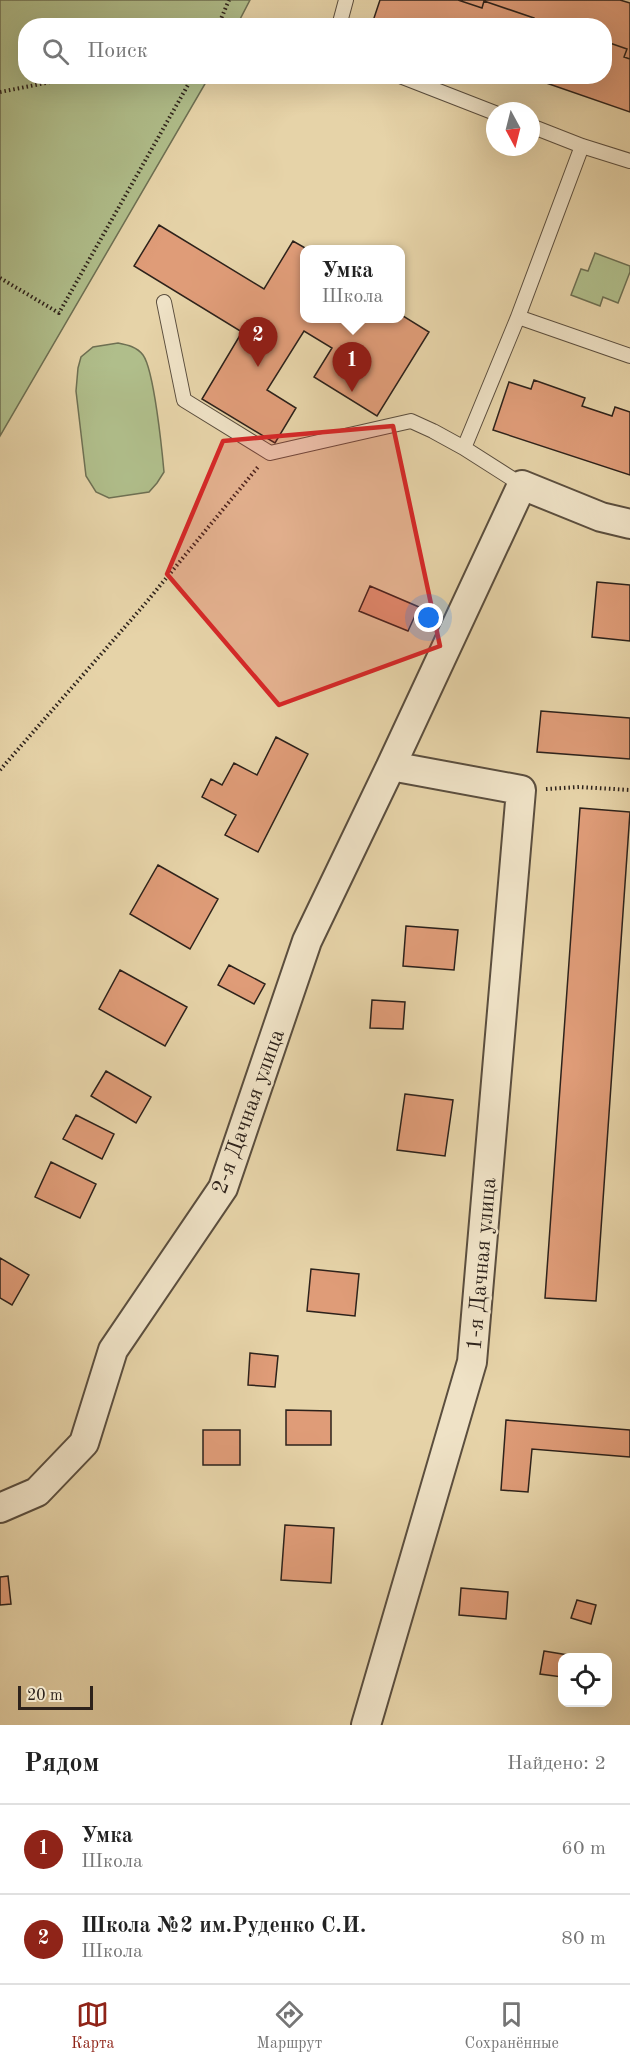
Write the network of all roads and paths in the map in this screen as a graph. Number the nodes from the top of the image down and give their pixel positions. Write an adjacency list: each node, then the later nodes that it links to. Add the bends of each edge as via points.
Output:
1 (229, 0): 3 (path)
2 (346, 0): 4 (lane)
3 (221, 18)
4 (341, 18)
5 (43, 84): 8 (path)
6 (188, 84): 13 (path, via 59,313)
7 (421, 84): 9 (lane)
8 (0, 93)
9 (486, 109)
10 (540, 130): 11 (lane)
11 (582, 146): 12 (lane); 15 (lane)
12 (630, 161)
13 (0, 278)
14 (164, 302): 18 (lane, via 184,400)
15 (518, 317): 16 (lane); 17 (lane)
16 (630, 356)
17 (464, 448): 18 (lane, via 411,422); 19 (lane)
18 (270, 453): 22 (path)
19 (522, 485): 20 (street, via 601,517); 21 (street, 2-я Дачная улица)
20 (630, 524)
21 (391, 766): 25 (street, 2-я Дачная улица, via 307,941 223,1188 113,1350 84,1443 37,1492); 26 (street, 1-я Дачная улица, via 521,790 472,1362)
22 (0, 770)
23 (579, 787): 24 (path)
24 (630, 790)
25 (0, 1509)
26 (366, 1725)

